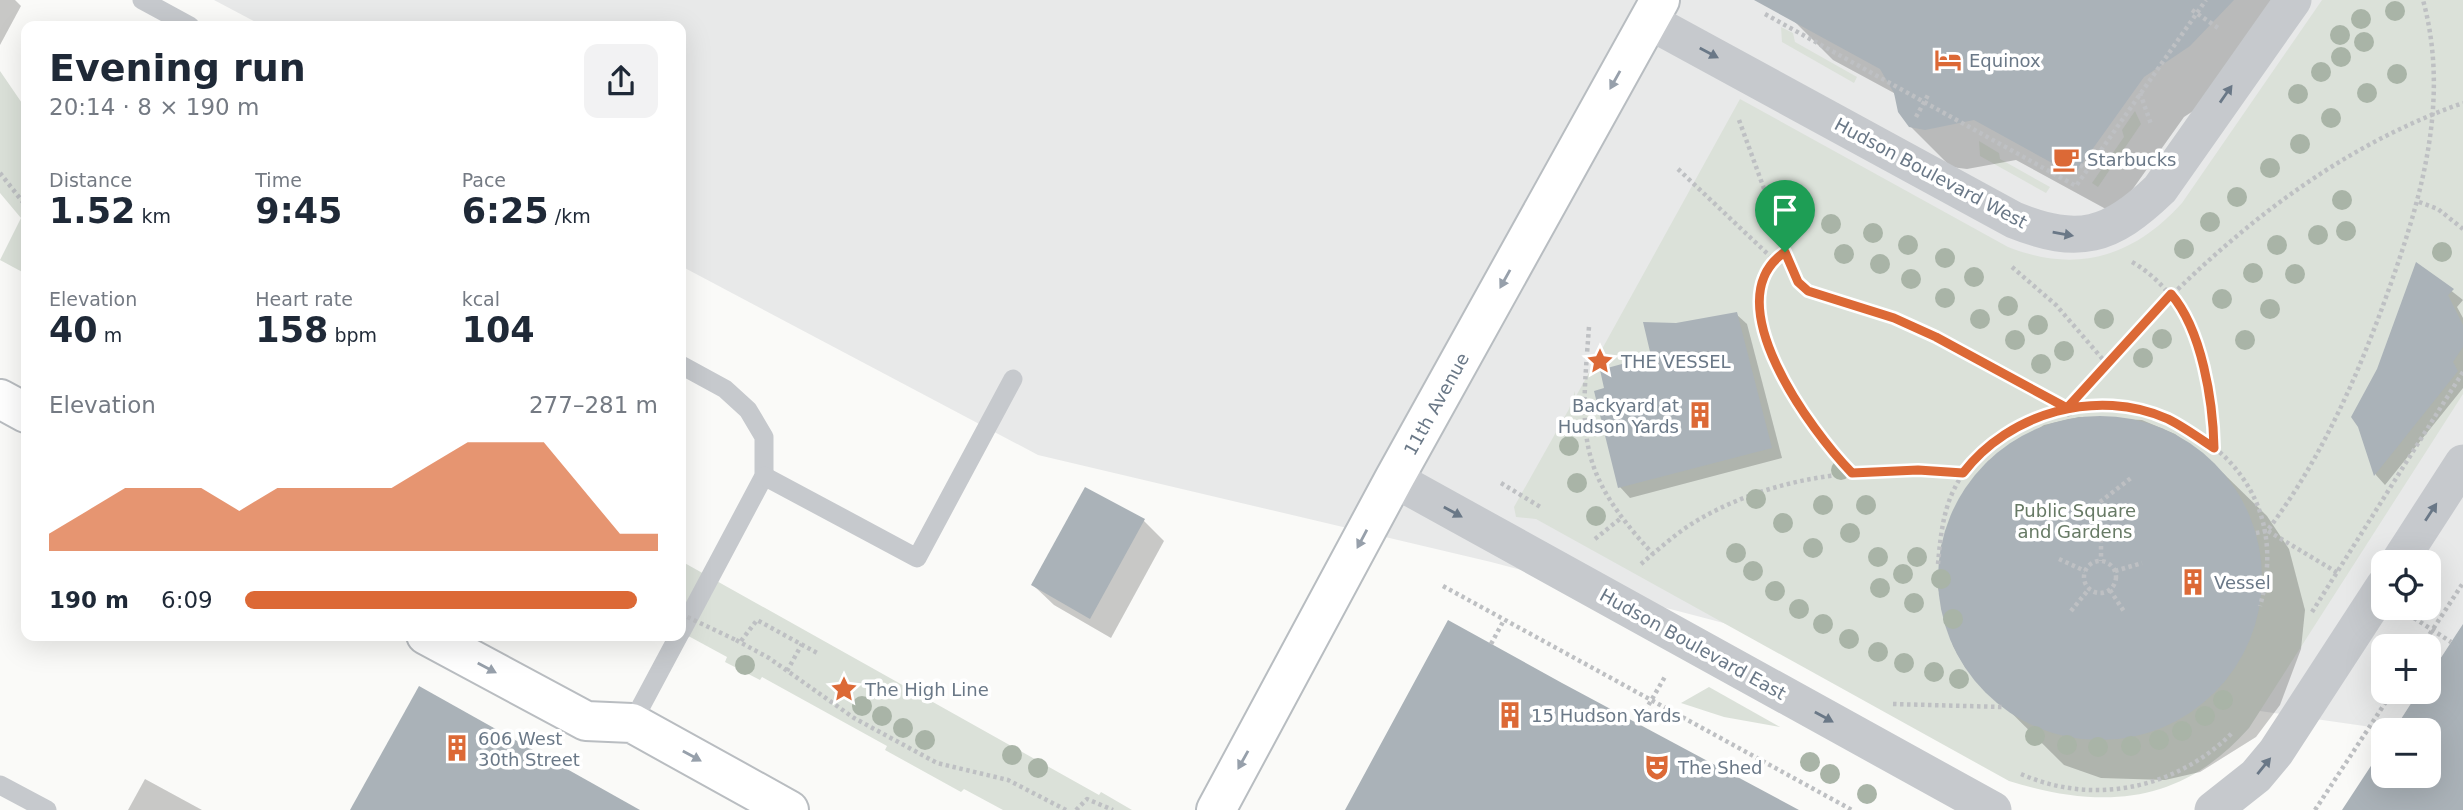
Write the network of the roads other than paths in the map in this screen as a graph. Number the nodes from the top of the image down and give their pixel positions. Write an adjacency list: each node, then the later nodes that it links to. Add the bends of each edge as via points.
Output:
1 (142, 0): 4 (lane)
2 (2293, 0): 3 (street, Hudson Boulevard West, one-way to 2, via 2014,220 2076,236 2117,224 2160,189)
3 (1654, 10): 11 (main road, 11th Avenue, one-way to 11)
4 (181, 21)
5 (686, 368): 10 (lane, via 725,389 748,410 764,437)
6 (1013, 379): 10 (lane, via 918,558)
7 (0, 399): 8 (main road)
8 (21, 410)
9 (2463, 463): 12 (street, one-way to 9)
10 (764, 476): 14 (lane)
11 (1394, 479): 21 (main road, 11th Avenue, one-way to 21); 22 (street, Hudson Boulevard East, one-way to 22)
12 (2407, 550)
13 (2371, 606): 23 (street, one-way to 13, via 2256,776 2276,752)
14 (686, 623)
15 (437, 641): 17 (main road, one-way to 17, via 586,721)
16 (676, 641): 17 (lane)
17 (632, 723): 20 (main road, one-way to 20)
18 (0, 785): 19 (lane)
19 (47, 810)
20 (789, 810)
21 (1216, 810)
22 (1993, 810)
23 (2213, 810)

